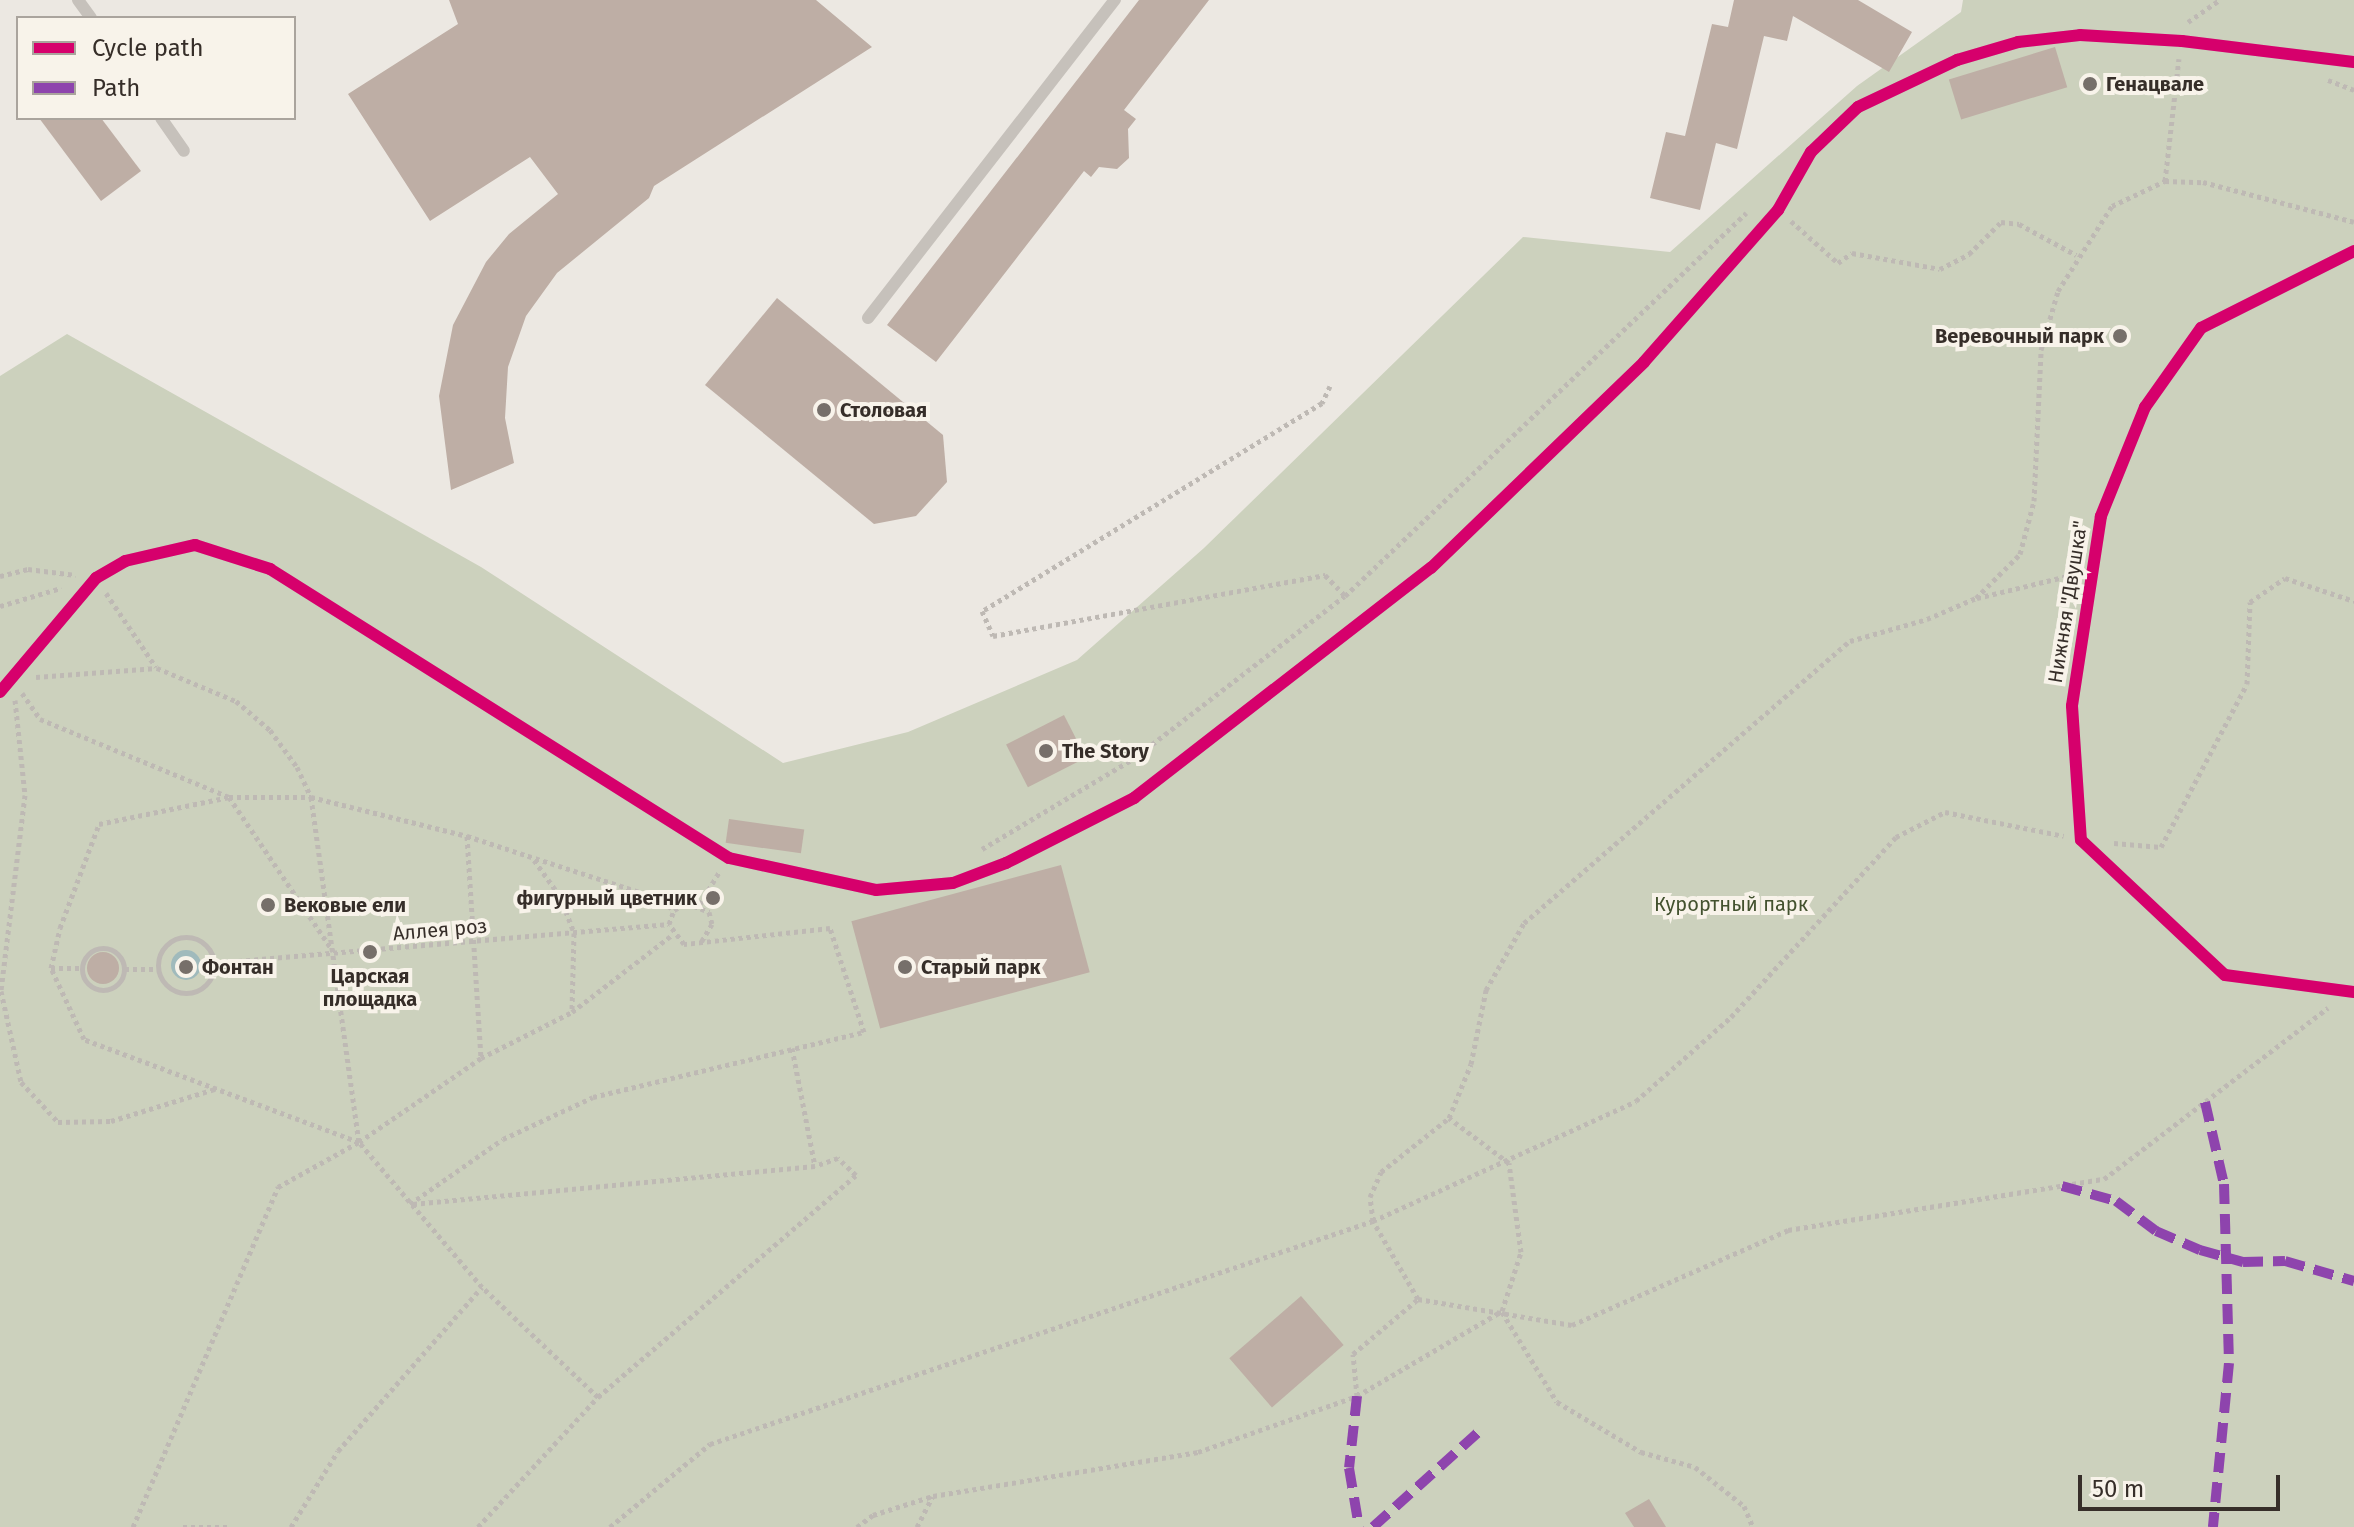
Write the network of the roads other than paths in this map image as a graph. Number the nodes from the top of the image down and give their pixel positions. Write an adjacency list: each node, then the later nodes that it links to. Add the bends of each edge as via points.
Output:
1 (1115, 0): 6 (lane)
2 (2354, 62): 7 (lane, via 2182,41 2080,35 2018,42 1957,60 1858,107 1811,152 1778,210 1644,362 1431,568 1134,798 1006,863 953,883 876,890 729,858 270,569 195,545 125,561 96,578)
3 (162, 120): 4 (lane)
4 (184, 151)
5 (2354, 251): 8 (lane, Нижняя "Двушка", via 2201,328 2145,407 2101,516 2072,706 2081,840 2225,975)
6 (868, 318)
7 (0, 692)
8 (2352, 992)

